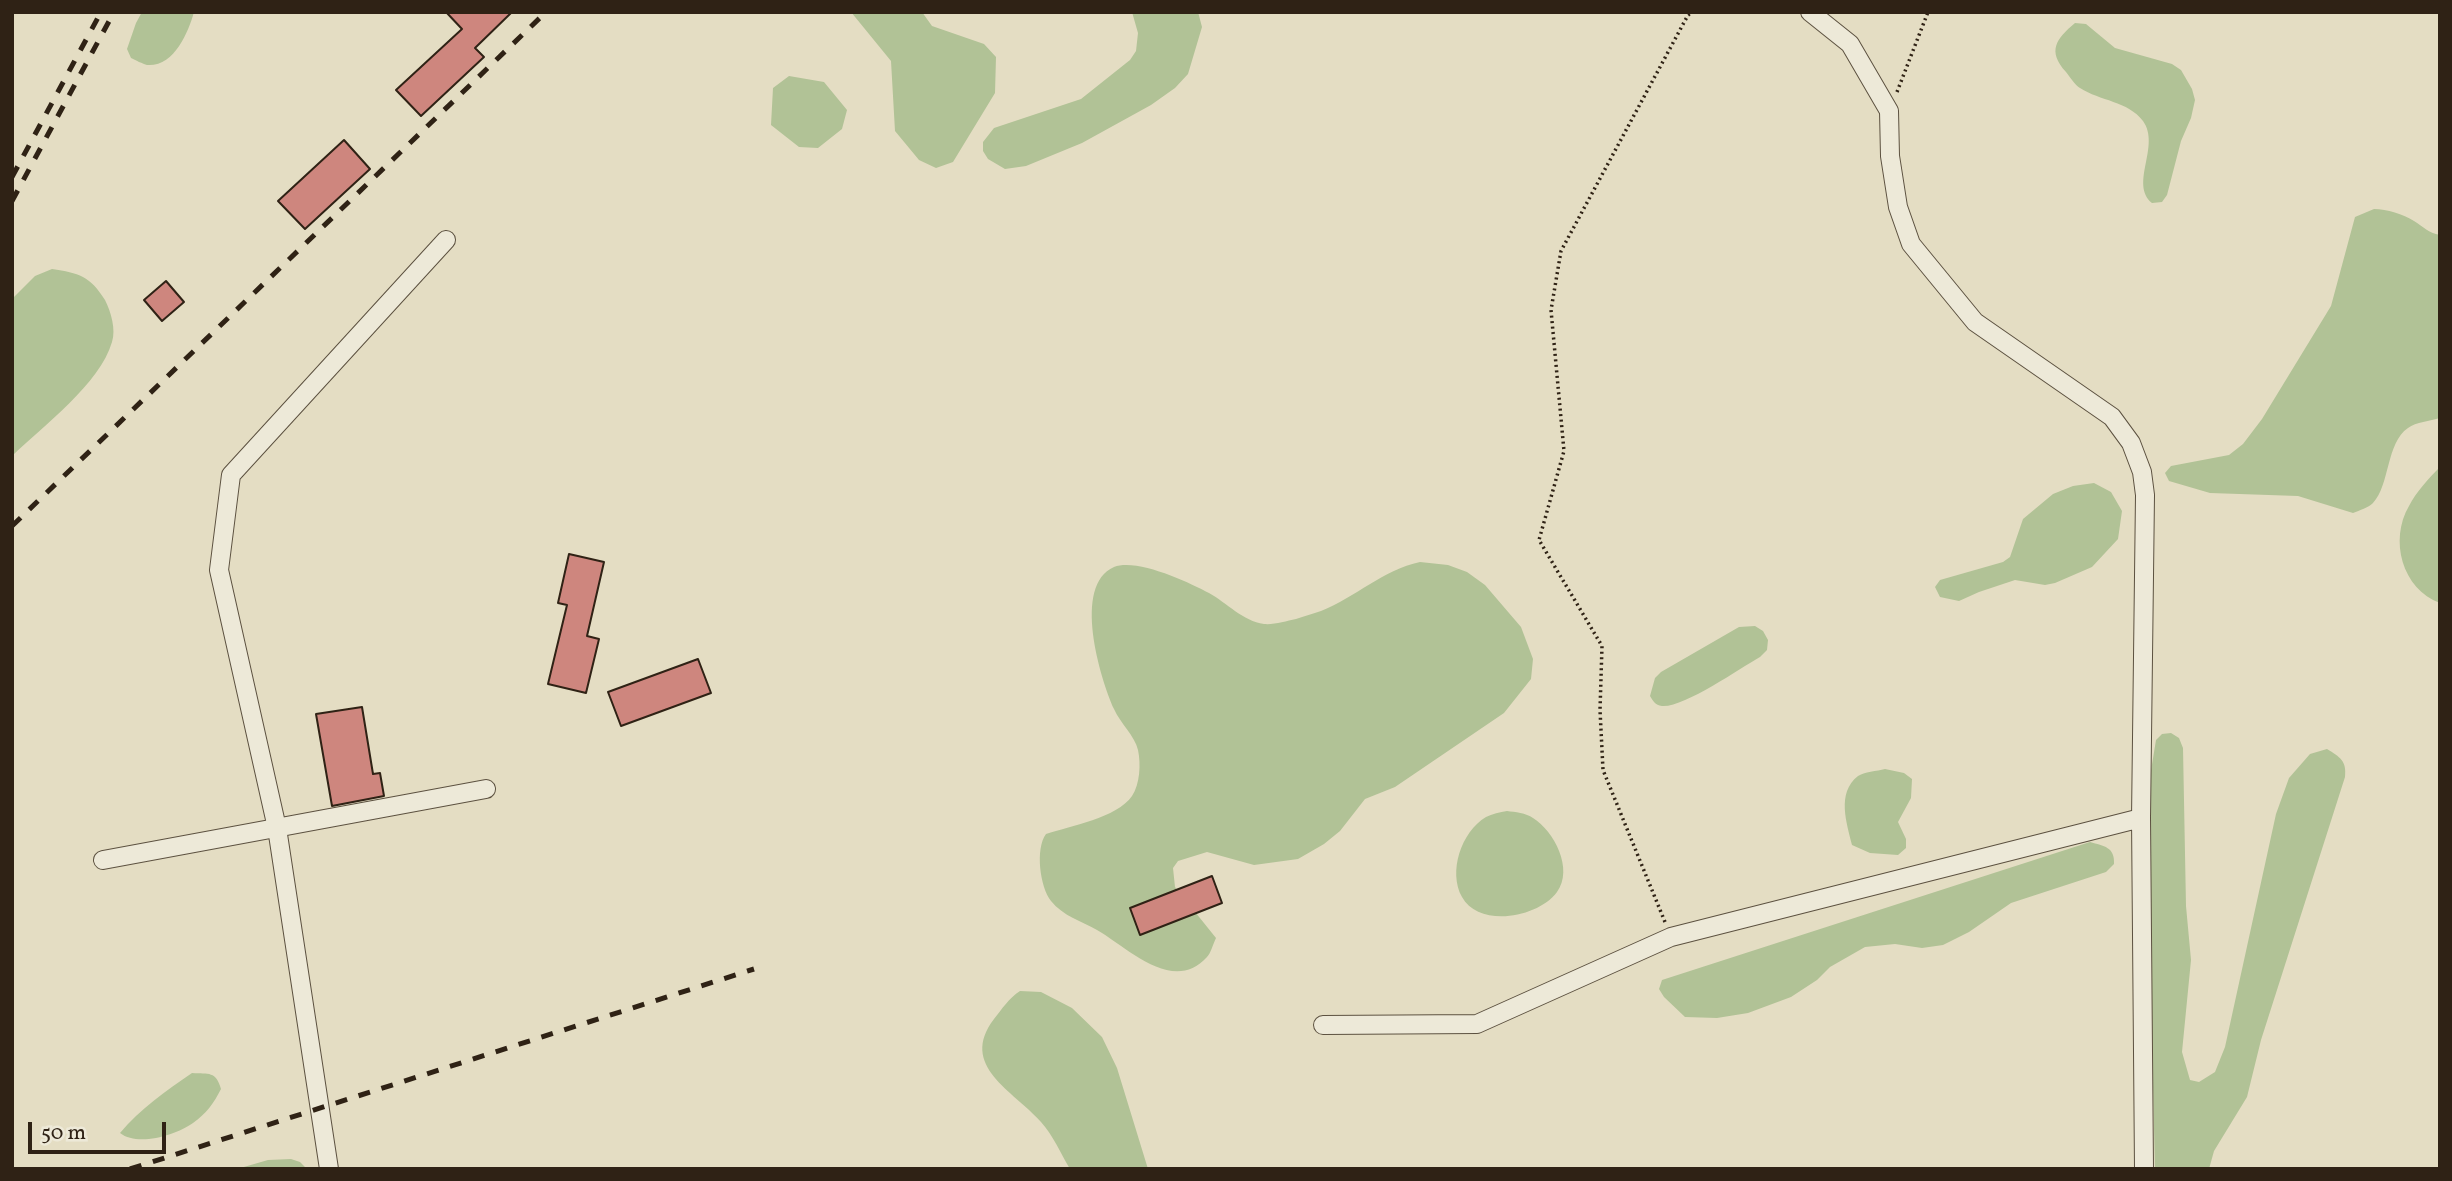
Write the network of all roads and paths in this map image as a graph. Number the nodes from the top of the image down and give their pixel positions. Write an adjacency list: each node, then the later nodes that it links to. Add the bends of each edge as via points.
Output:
1 (1692, 12): 10 (path, via 1561,251 1551,310 1564,451 1539,540 1602,646 1603,770)
2 (1810, 12): 4 (street, via 1850,44)
3 (1928, 12): 4 (path)
4 (1889, 111): 7 (street, via 1898,207 1911,244 1975,322 2112,417 2131,443 2142,472)
5 (446, 240): 8 (street, via 231,475 219,570)
6 (486, 789): 8 (street)
7 (2141, 818): 10 (street); 13 (street)
8 (277, 828): 9 (street); 12 (street)
9 (103, 860)
10 (1671, 937): 11 (street, via 1477,1024)
11 (1322, 1025)
12 (329, 1169)
13 (2144, 1169)

